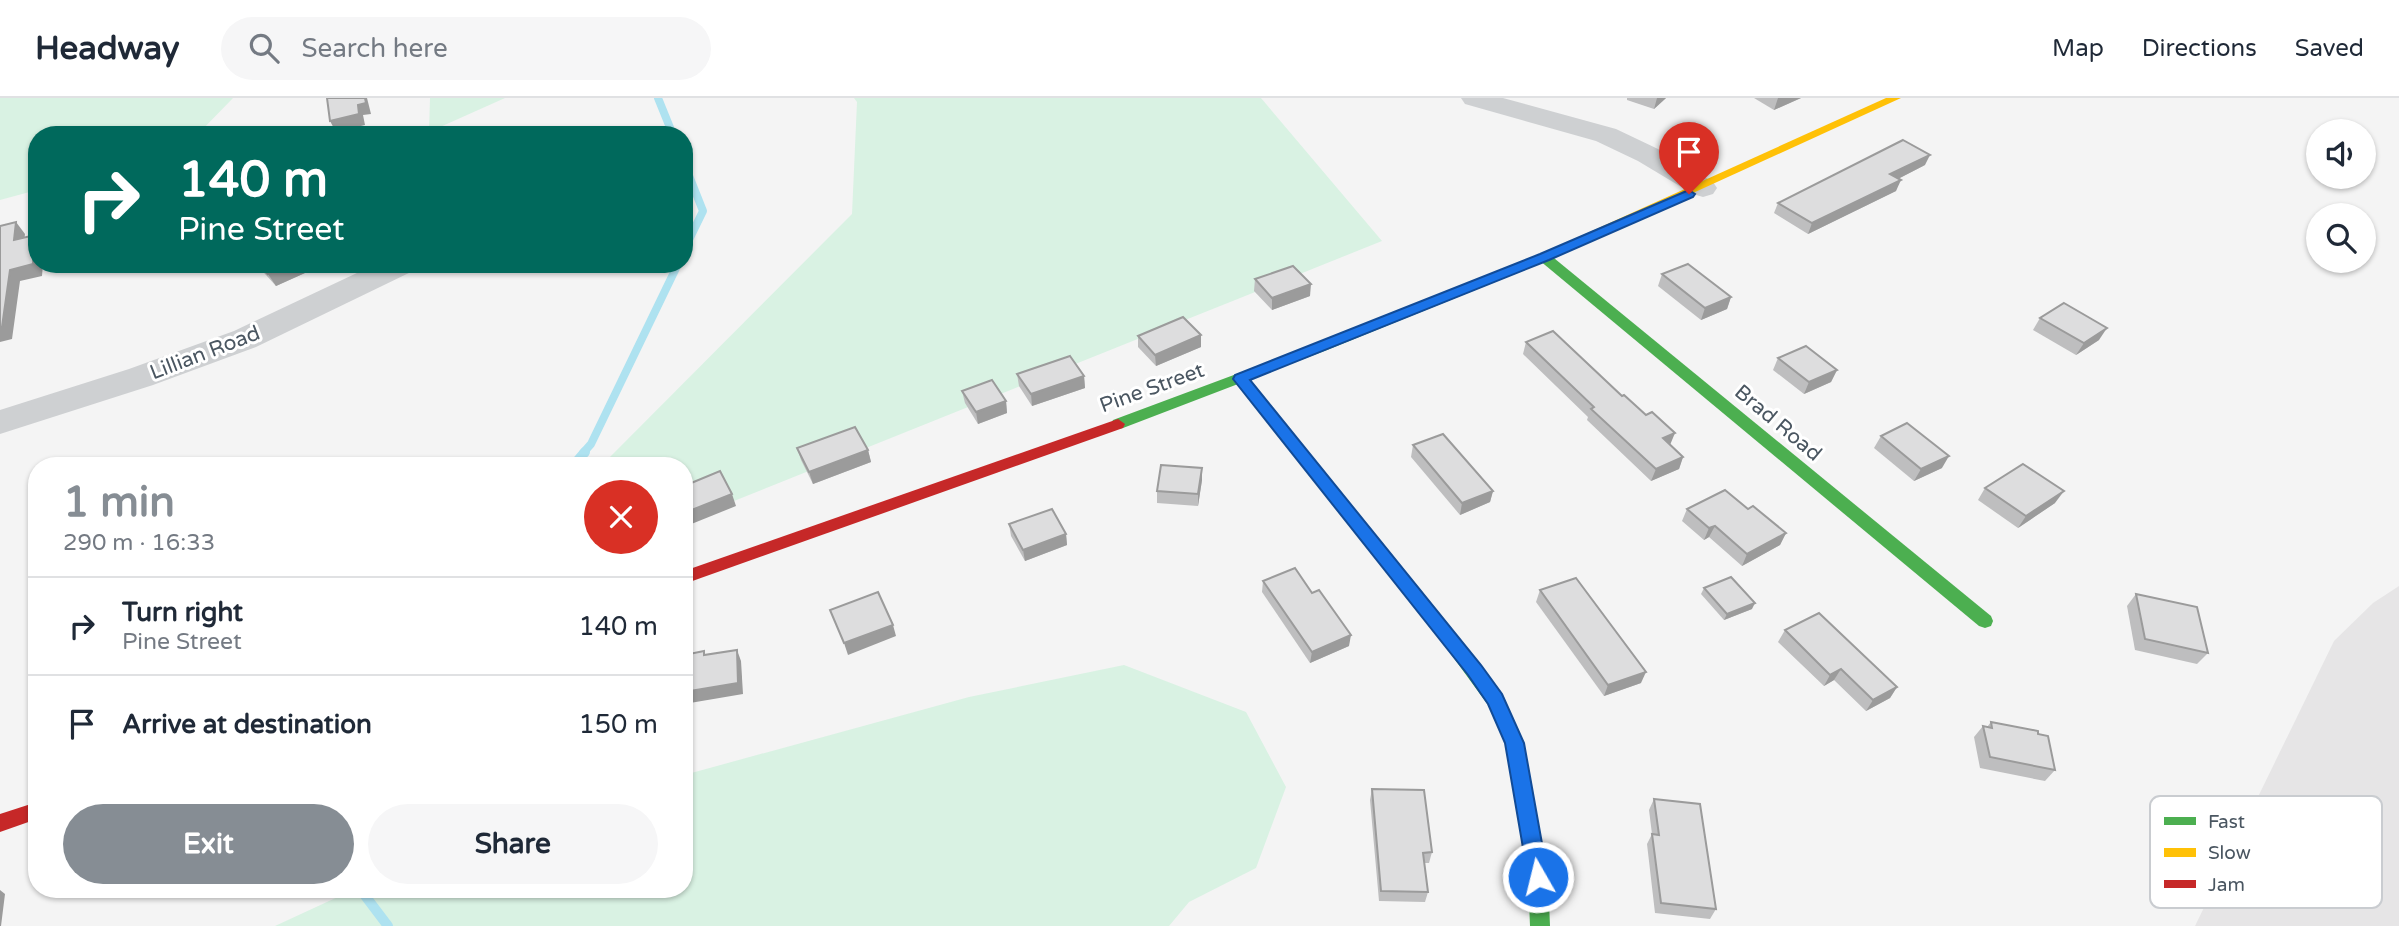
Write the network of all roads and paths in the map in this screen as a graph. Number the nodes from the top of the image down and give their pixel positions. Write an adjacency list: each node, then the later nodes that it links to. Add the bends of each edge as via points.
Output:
1 (1474, 98): 3 (street, via 1606,135)
2 (1895, 98): 3 (street, Pine Street)
3 (1703, 188): 4 (street, Pine Street)
4 (1544, 257): 6 (street, Pine Street); 9 (street, Brad Road)
5 (383, 273): 7 (street, Lillian Road, via 245,339)
6 (1241, 379): 8 (street, Pine Street); 12 (street, via 1495,700 1515,743 1526,796)
7 (0, 422)
8 (693, 575)
9 (1985, 621)
10 (28, 813): 11 (street)
11 (0, 823)
12 (1540, 926)

